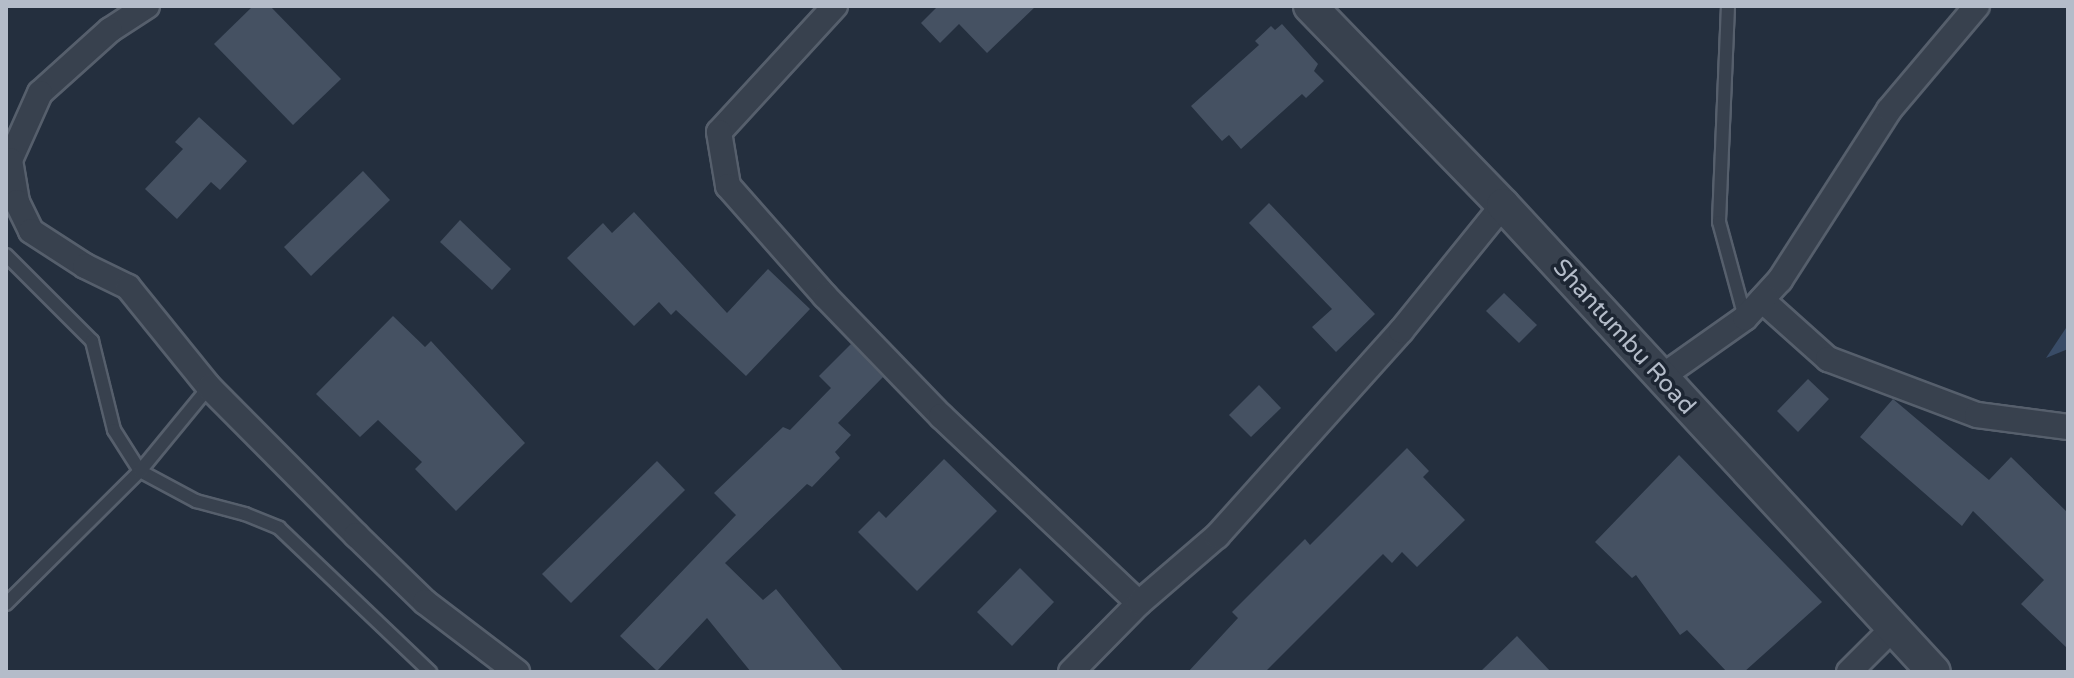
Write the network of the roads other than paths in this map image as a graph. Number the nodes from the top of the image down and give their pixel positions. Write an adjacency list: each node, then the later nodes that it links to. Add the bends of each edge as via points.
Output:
1 (147, 6): 11 (street, via 110,30 40,93 10,160 17,202 31,231 128,287)
2 (835, 6): 14 (street, via 719,132 728,186 941,416)
3 (1310, 6): 6 (street, Shantumbu Road)
4 (1728, 6): 9 (lane, via 1719,222)
5 (1977, 6): 8 (street, via 1889,110)
6 (1503, 205): 10 (street, Shantumbu Road); 14 (street, via 1401,331 1217,536)
7 (6, 255): 13 (lane, via 92,341 114,430)
8 (1762, 300): 9 (street); 12 (street, via 1828,359 1977,415)
9 (1745, 318): 10 (street)
10 (1660, 378): 16 (street, Shantumbu Road)
11 (209, 387): 13 (lane); 18 (street, via 425,602)
12 (2068, 427)
13 (140, 471): 15 (lane); 17 (lane, via 196,501 279,528)
14 (1139, 603): 19 (street)
15 (6, 604)
16 (1893, 628): 20 (street); 21 (street, Shantumbu Road)
17 (430, 672)
18 (517, 672)
19 (1071, 672)
20 (1849, 672)
21 (1934, 672)

